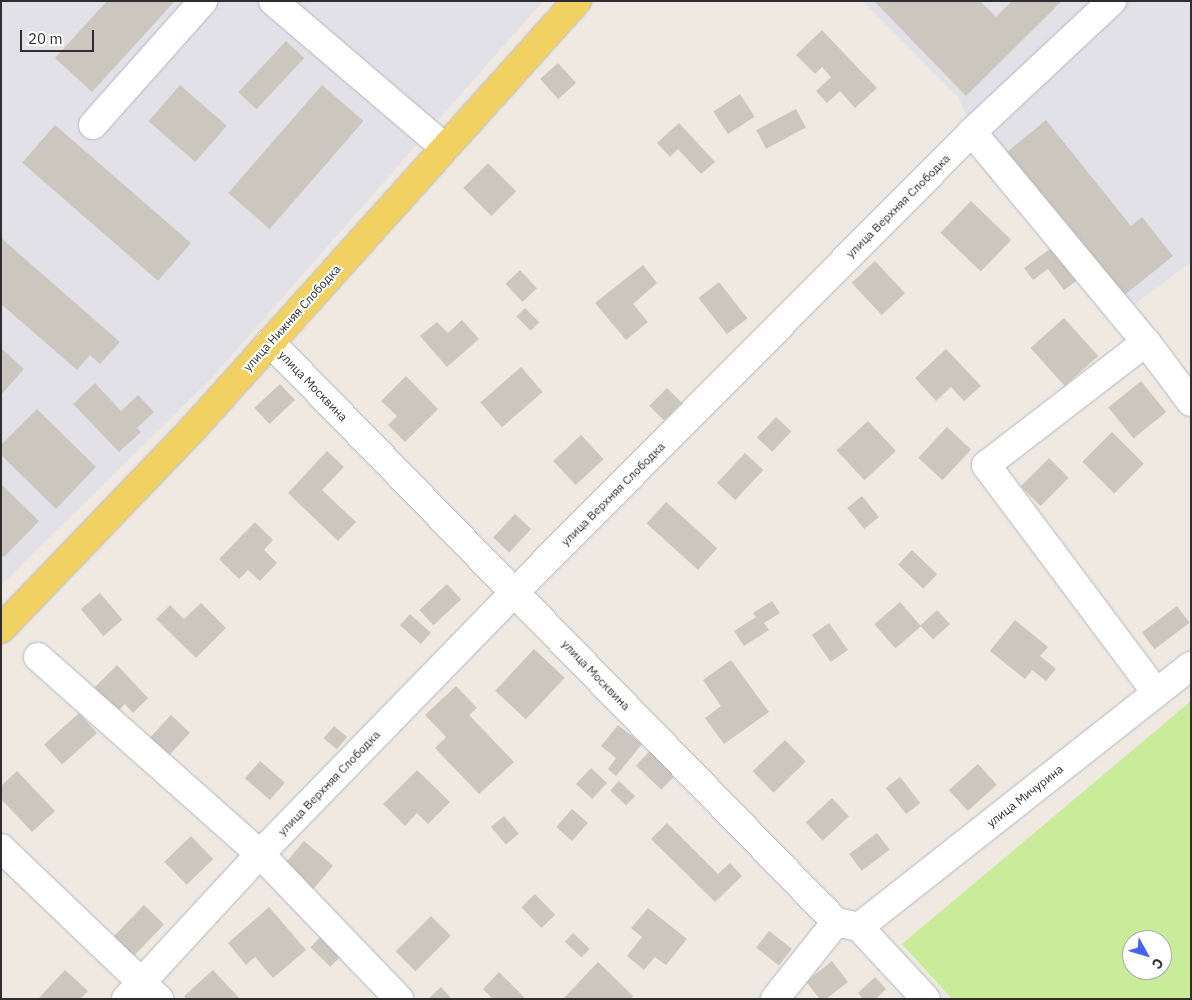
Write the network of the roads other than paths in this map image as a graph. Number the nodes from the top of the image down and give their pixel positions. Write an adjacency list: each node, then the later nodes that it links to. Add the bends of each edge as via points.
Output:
1 (203, 1): 5 (street)
2 (273, 1): 7 (street)
3 (577, 1): 7 (main road, улица Нижняя Слободка)
4 (1112, 1): 6 (street, улица Верхняя Слободка)
5 (93, 125)
6 (972, 132): 9 (street); 11 (street, улица Верхняя Слободка)
7 (444, 147): 8 (main road, улица Нижняя Слободка)
8 (270, 342): 11 (street, улица Москвина); 12 (main road, улица Нижняя Слободка, via 184,438)
9 (1146, 342): 10 (street); 15 (street, via 986,465)
10 (1191, 402)
11 (515, 592): 17 (street, улица Верхняя Слободка); 18 (street, улица Москвина)
12 (1, 629)
13 (38, 657): 17 (street)
14 (1191, 666): 15 (street, улица Мичурина)
15 (1156, 692): 18 (street, улица Мичурина)
16 (1, 848): 19 (street)
17 (260, 854): 19 (street, улица Верхняя Слободка); 20 (street)
18 (847, 924): 21 (street, улица Мичурина); 22 (street, улица Москвина)
19 (142, 993)
20 (399, 999)
21 (775, 999)
22 (926, 999)

